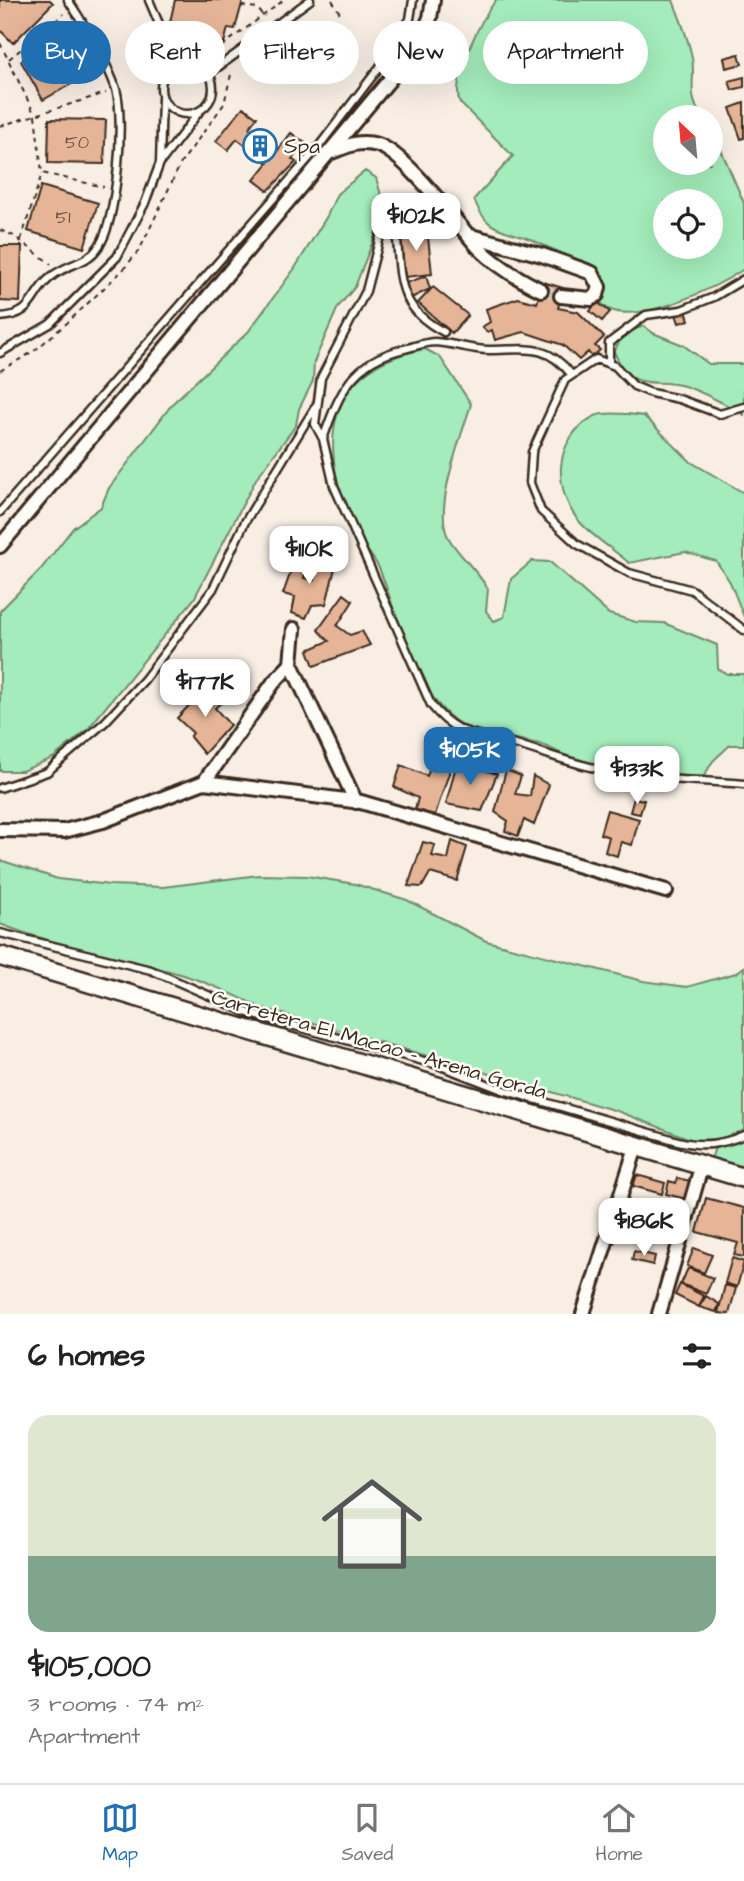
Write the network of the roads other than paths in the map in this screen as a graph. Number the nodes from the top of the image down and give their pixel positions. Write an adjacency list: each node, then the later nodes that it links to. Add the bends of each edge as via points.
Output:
1 (149, 0): 6 (lane)
2 (310, 0): 7 (lane)
3 (413, 0): 26 (lane, via 410,19 388,56 316,150)
4 (433, 0): 12 (street, via 417,47)
5 (71, 3): 18 (lane, via 116,90 120,134 115,190 101,244 86,261 50,278 25,311)
6 (158, 21)
7 (225, 62)
8 (161, 84): 10 (lane)
9 (213, 84): 11 (lane, via 214,90)
10 (162, 98): 11 (lane, via 183,114); 13 (lane)
11 (201, 110): 13 (lane)
12 (329, 154): 14 (street, via 357,141 381,146 403,163); 27 (street)
13 (160, 163): 20 (lane, via 117,257 50,324)
14 (469, 236): 16 (street, via 515,277); 17 (street, via 542,255 592,272 597,279 597,295 591,299)
15 (744, 279): 21 (lane, via 681,310 646,315 609,344)
16 (541, 290)
17 (561, 296)
18 (0, 317)
19 (444, 332): 23 (lane, via 416,313 403,292 396,228 392,223 386,225 366,291 321,378)
20 (1, 351)
21 (609, 364): 22 (lane, via 596,359); 24 (lane, via 634,386 651,393 720,414)
22 (571, 374): 25 (lane, via 544,351 514,347 489,350 434,342 380,355 348,381); 29 (lane, via 550,408 532,452 530,483 541,511 577,544 629,573 692,590)
23 (318, 402): 25 (lane, via 315,424); 33 (lane, via 245,522 213,589 144,680 105,722 47,772)
24 (744, 407)
25 (323, 439): 32 (lane, via 334,486 405,652 431,705 447,725 598,769)
26 (0, 512)
27 (0, 546)
28 (294, 629): 30 (street)
29 (744, 630)
30 (291, 664): 31 (street); 34 (street)
31 (204, 782): 34 (street); 35 (street, via 64,831)
32 (744, 784)
33 (0, 788)
34 (356, 802): 36 (street)
35 (0, 830)
36 (666, 891)
37 (0, 933): 39 (lane, via 151,970 251,1014 697,1146)
38 (0, 956): 40 (street, Carretera El Macao - Arena Gorda)
39 (744, 1135)
40 (637, 1144): 41 (street, Carretera El Macao - Arena Gorda); 43 (street)
41 (702, 1164): 42 (street, Carretera El Macao - Arena Gorda); 44 (street)
42 (744, 1178)
43 (583, 1314)
44 (659, 1314)

